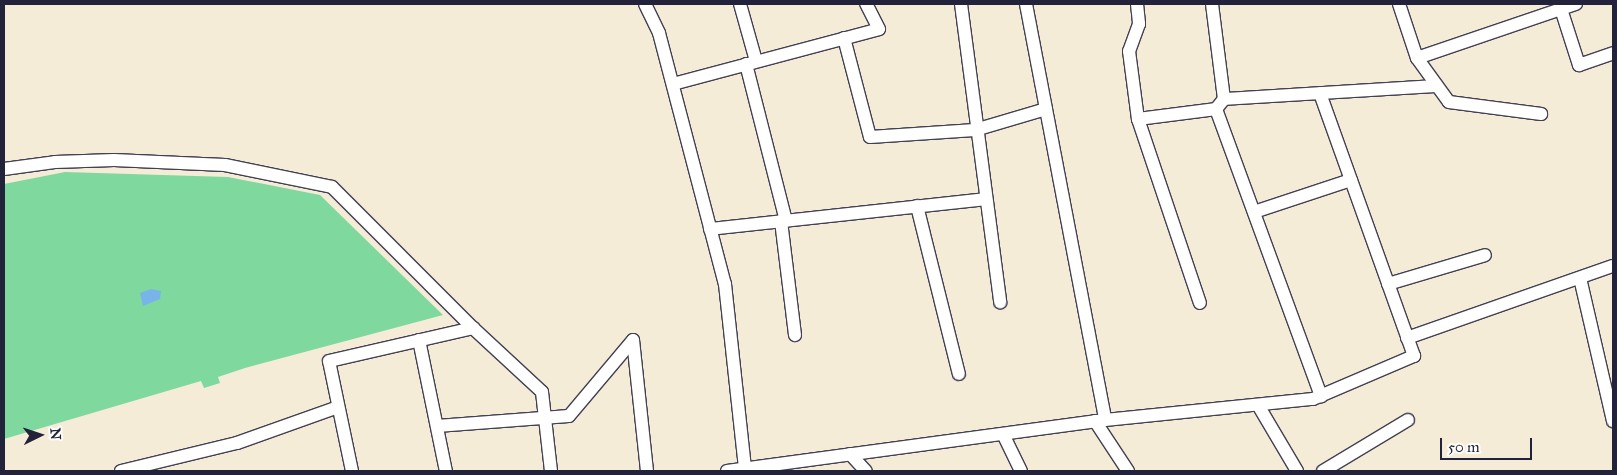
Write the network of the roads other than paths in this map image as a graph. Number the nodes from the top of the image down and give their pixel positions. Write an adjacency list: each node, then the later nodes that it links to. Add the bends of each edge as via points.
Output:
1 (645, 4): 15 (street, via 659,33)
2 (740, 4): 14 (street)
3 (866, 4): 11 (street, via 879,29)
4 (961, 4): 22 (street)
5 (1026, 4): 19 (street)
6 (1137, 4): 21 (street, via 1139,24 1129,51)
7 (1212, 4): 18 (street)
8 (1399, 4): 13 (street)
9 (1576, 4): 10 (street)
10 (1561, 9): 12 (street, via 1579,65); 13 (street)
11 (844, 38): 14 (street); 22 (street, via 870,137)
12 (1613, 53)
13 (1417, 58): 16 (street)
14 (751, 63): 15 (street); 28 (street)
15 (673, 84): 29 (street)
16 (1434, 86): 17 (street); 20 (street, via 1449,102)
17 (1320, 93): 18 (street); 24 (street)
18 (1220, 104): 21 (street); 27 (street)
19 (1046, 109): 22 (street); 46 (street)
20 (1541, 114)
21 (1138, 119): 35 (street)
22 (975, 130): 25 (street)
23 (4, 169): 36 (street, via 114,160 225,165 332,187)
24 (1351, 180): 27 (street); 33 (street)
25 (985, 199): 26 (street); 34 (street)
26 (918, 206): 28 (street); 40 (street)
27 (1254, 212): 41 (street)
28 (783, 221): 29 (street); 37 (street)
29 (710, 229): 53 (street, via 725,284)
30 (1486, 254): 33 (street)
31 (1613, 266): 32 (street)
32 (1580, 278): 38 (street); 47 (street)
33 (1388, 284): 38 (street)
34 (1000, 302)
35 (1200, 303)
36 (473, 328): 39 (street); 44 (street, via 542,392)
37 (795, 335)
38 (1407, 338): 41 (street, via 1414,356)
39 (419, 340): 43 (street, via 329,361); 48 (street)
40 (959, 374)
41 (1321, 396): 42 (street)
42 (1258, 405): 46 (street); 62 (street)
43 (338, 407): 54 (street, via 237,443); 55 (street)
44 (545, 418): 48 (street); 57 (street); 58 (street, via 569,416 633,340)
45 (1408, 420): 63 (street)
46 (1100, 421): 49 (street); 52 (street)
47 (1613, 421)
48 (436, 426): 56 (street)
49 (1002, 434): 50 (street); 60 (street)
50 (850, 454): 51 (street); 59 (street)
51 (772, 468): 53 (street)
52 (1127, 469): 61 (street)
53 (738, 470)
54 (121, 471)
55 (352, 471)
56 (446, 471)
57 (551, 471)
58 (647, 471)
59 (866, 471)
60 (1021, 471)
61 (1113, 471)
62 (1297, 471)
63 (1323, 471)

